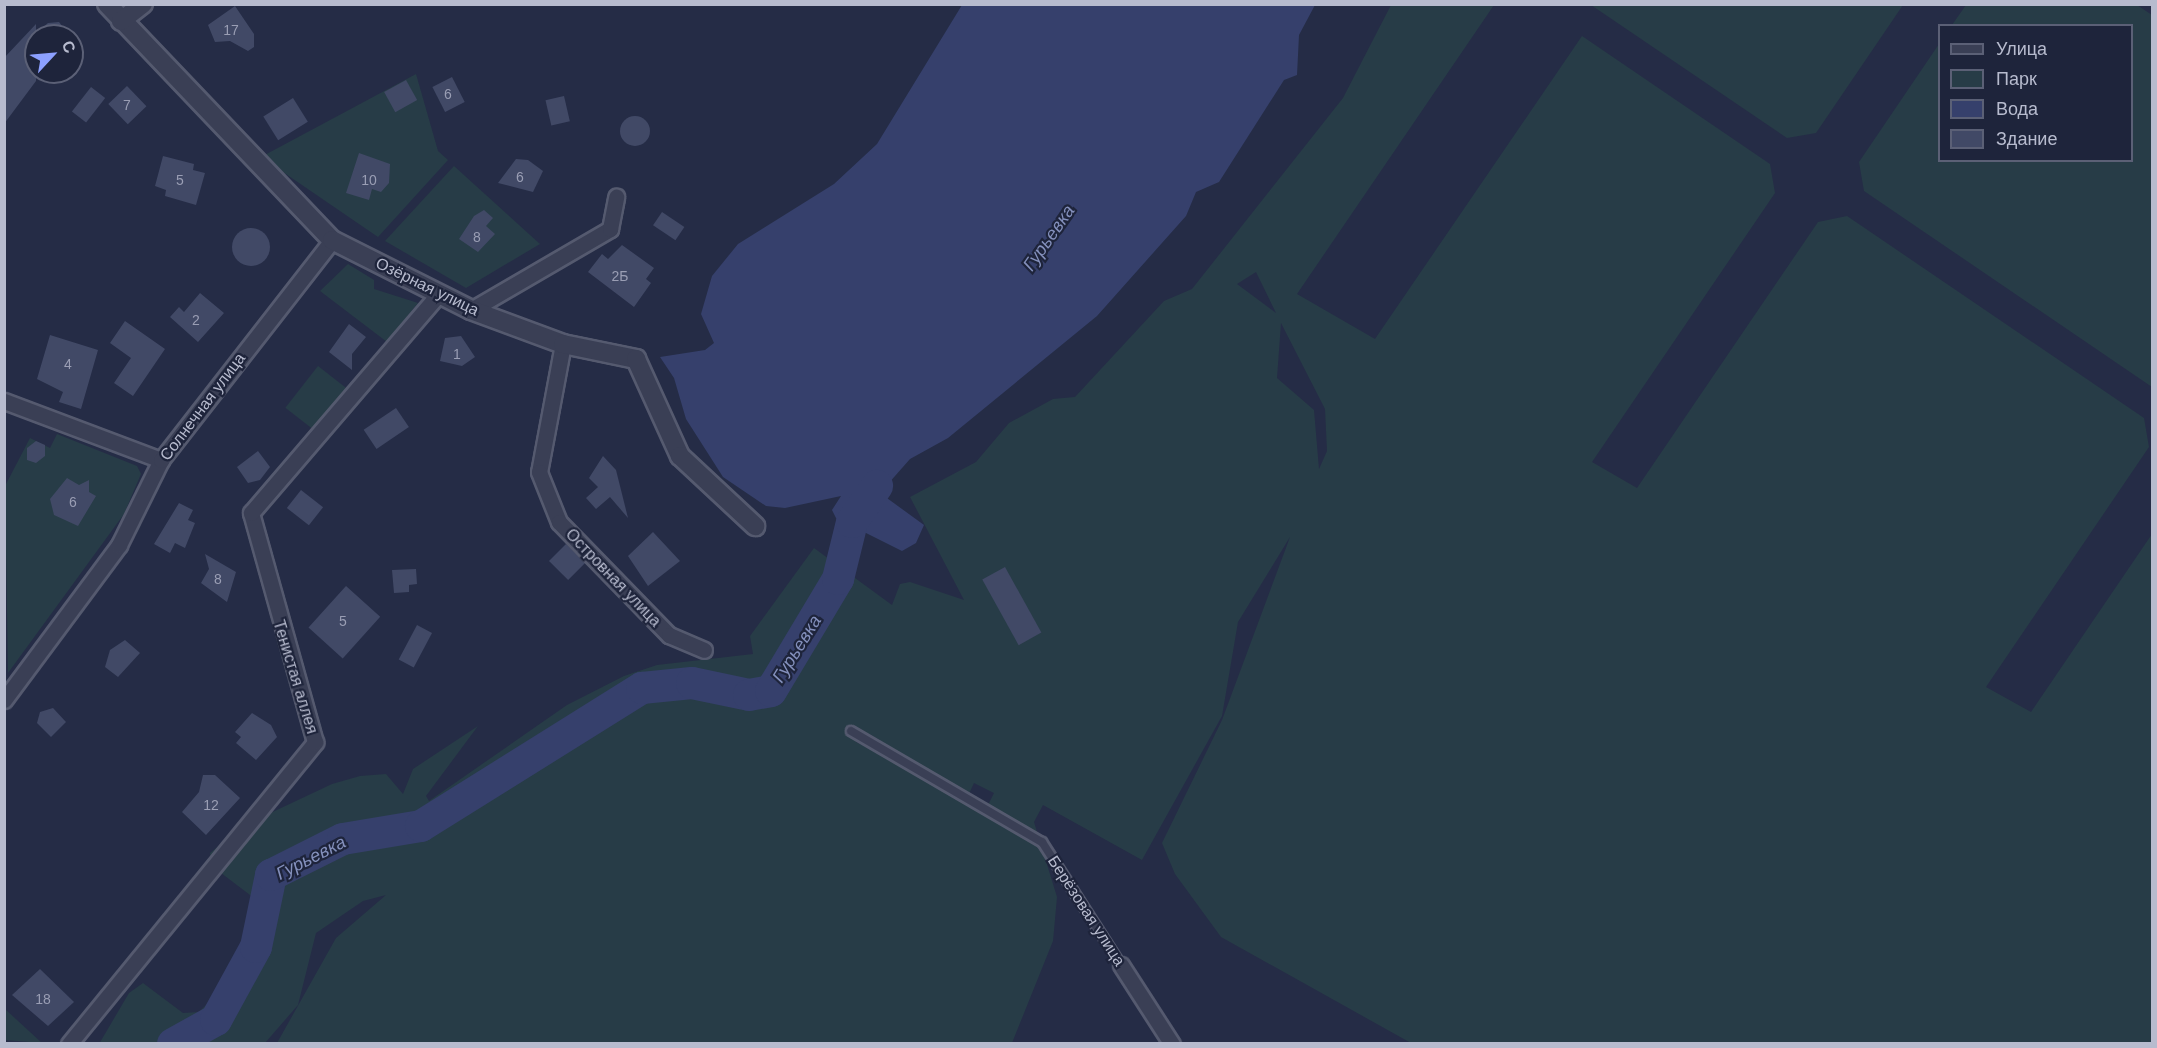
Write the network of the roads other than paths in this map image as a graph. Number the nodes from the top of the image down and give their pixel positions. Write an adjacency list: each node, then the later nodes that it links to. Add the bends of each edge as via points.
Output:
1 (107, 4): 3 (street, Озёрная улица)
2 (143, 4): 3 (street)
3 (121, 21): 5 (street, Озёрная улица)
4 (616, 197): 7 (street, via 610,229)
5 (332, 240): 6 (street, Озёрная улица); 10 (street, Солнечная улица)
6 (438, 295): 7 (street, Озёрная улица); 16 (street, Тенистая аллея, via 250,513 315,742)
7 (471, 310): 8 (street, Озёрная улица)
8 (563, 344): 11 (street, Озёрная улица, via 636,359 680,456); 12 (street, Островная улица, via 539,472 559,522 669,635)
9 (4, 401): 10 (street)
10 (161, 460): 13 (street, Солнечная улица, via 118,545)
11 (756, 526)
12 (704, 650)
13 (4, 700)
14 (851, 731): 15 (lane, Берёзовая улица, via 1042,842)
15 (1121, 965): 17 (street, Берёзовая улица)
16 (69, 1044)
17 (1172, 1044)

